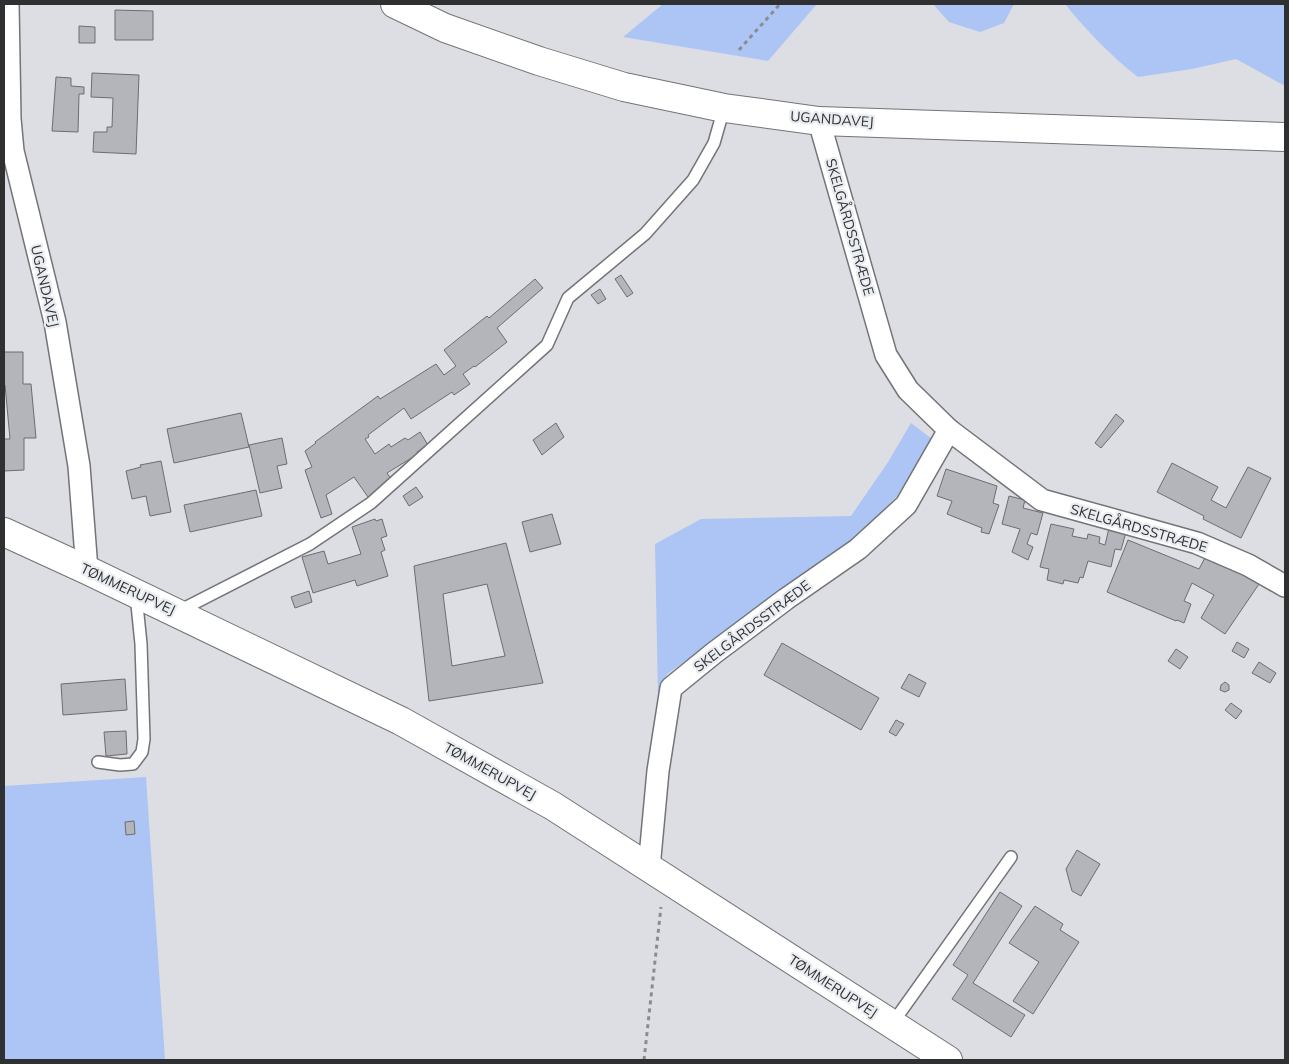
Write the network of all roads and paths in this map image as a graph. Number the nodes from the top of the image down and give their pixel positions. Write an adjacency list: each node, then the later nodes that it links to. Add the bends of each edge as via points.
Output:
1 (8, 4): 10 (street, UGANDAVEJ, via 13,151 55,322 79,466)
2 (395, 4): 5 (street, UGANDAVEJ, via 445,28 540,61 624,87)
3 (780, 4): 4 (path)
4 (739, 50)
5 (724, 108): 6 (street, UGANDAVEJ); 13 (lane, via 714,143 693,180 645,234 568,298 547,345 371,503 310,544)
6 (819, 120): 7 (street, UGANDAVEJ); 8 (street, SKELGÅRDSSTRÆDE, via 886,355 908,390)
7 (1285, 137)
8 (949, 430): 11 (street, SKELGÅRDSSTRÆDE, via 1042,500 1197,543 1248,565); 16 (street, SKELGÅRDSSTRÆDE, via 906,505 858,549 779,604 671,688 658,771)
9 (4, 532): 10 (street, TØMMERUPVEJ)
10 (87, 570): 12 (street, TØMMERUPVEJ)
11 (1285, 586)
12 (136, 593): 13 (street, TØMMERUPVEJ); 14 (lane, via 141,654 142,752 132,764 120,766)
13 (177, 612): 16 (street, TØMMERUPVEJ, via 401,720 553,806)
14 (98, 762)
15 (1011, 857): 17 (lane)
16 (657, 873): 17 (street, TØMMERUPVEJ); 18 (path)
17 (892, 1024): 19 (street, TØMMERUPVEJ)
18 (644, 1060)
19 (948, 1060)

